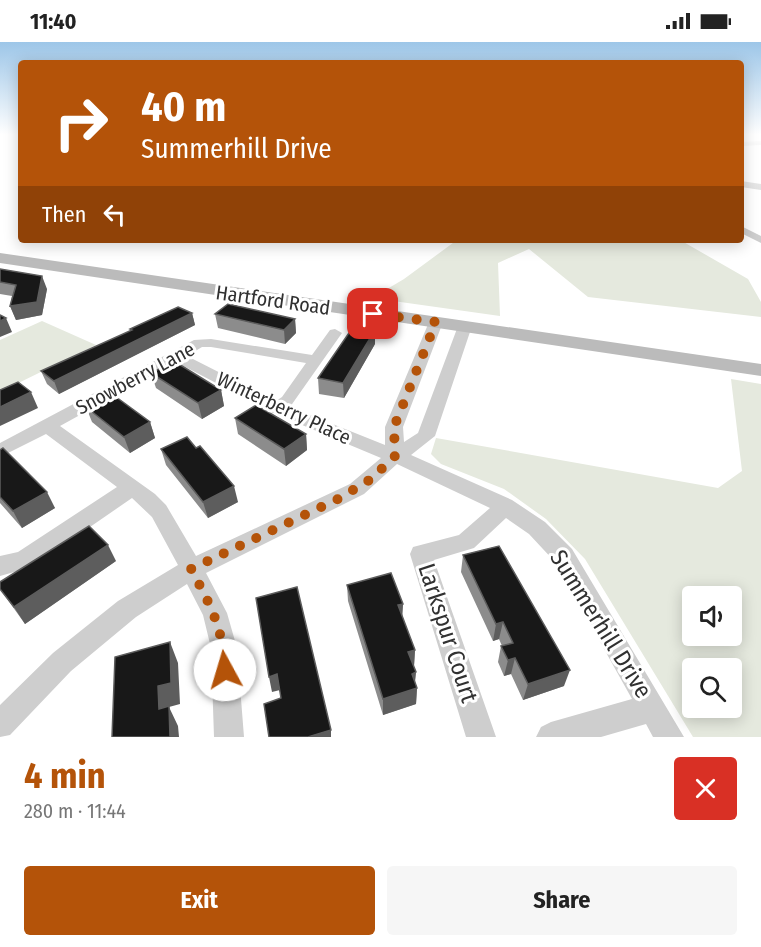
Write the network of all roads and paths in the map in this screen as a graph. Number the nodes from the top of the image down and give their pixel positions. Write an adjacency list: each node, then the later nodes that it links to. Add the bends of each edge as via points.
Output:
1 (744, 185): 2 (street)
2 (761, 188)
3 (744, 231): 4 (street)
4 (761, 240)
5 (0, 258): 6 (main road, Hartford Road)
6 (436, 322): 7 (main road, Hartford Road); 15 (street, via 394,427)
7 (465, 326): 11 (main road, Hartford Road); 15 (street, via 426,436)
8 (335, 333): 10 (street)
9 (174, 355): 10 (street, Snowberry Lane, via 207,342); 12 (street, Winterberry Place); 13 (street, Snowberry Lane)
10 (314, 360): 12 (street, via 288,401)
11 (761, 370)
12 (277, 408): 15 (street, Winterberry Place)
13 (47, 426): 14 (street, Snowberry Lane); 16 (street)
14 (0, 451)
15 (395, 456): 17 (street, Summerhill Drive); 19 (street, via 349,493)
16 (131, 489): 18 (street, via 24,560); 19 (street, via 159,511)
17 (505, 506): 20 (street, Summerhill Drive, via 537,528 564,556); 23 (street, Larkspur Court, via 466,542 421,554)
18 (0, 566)
19 (191, 569): 21 (street, via 96,633); 22 (street, via 215,613 224,648)
20 (652, 708): 24 (street); 25 (street, Summerhill Drive)
21 (0, 725)
22 (229, 737)
23 (481, 737)
24 (551, 737)
25 (669, 737)

